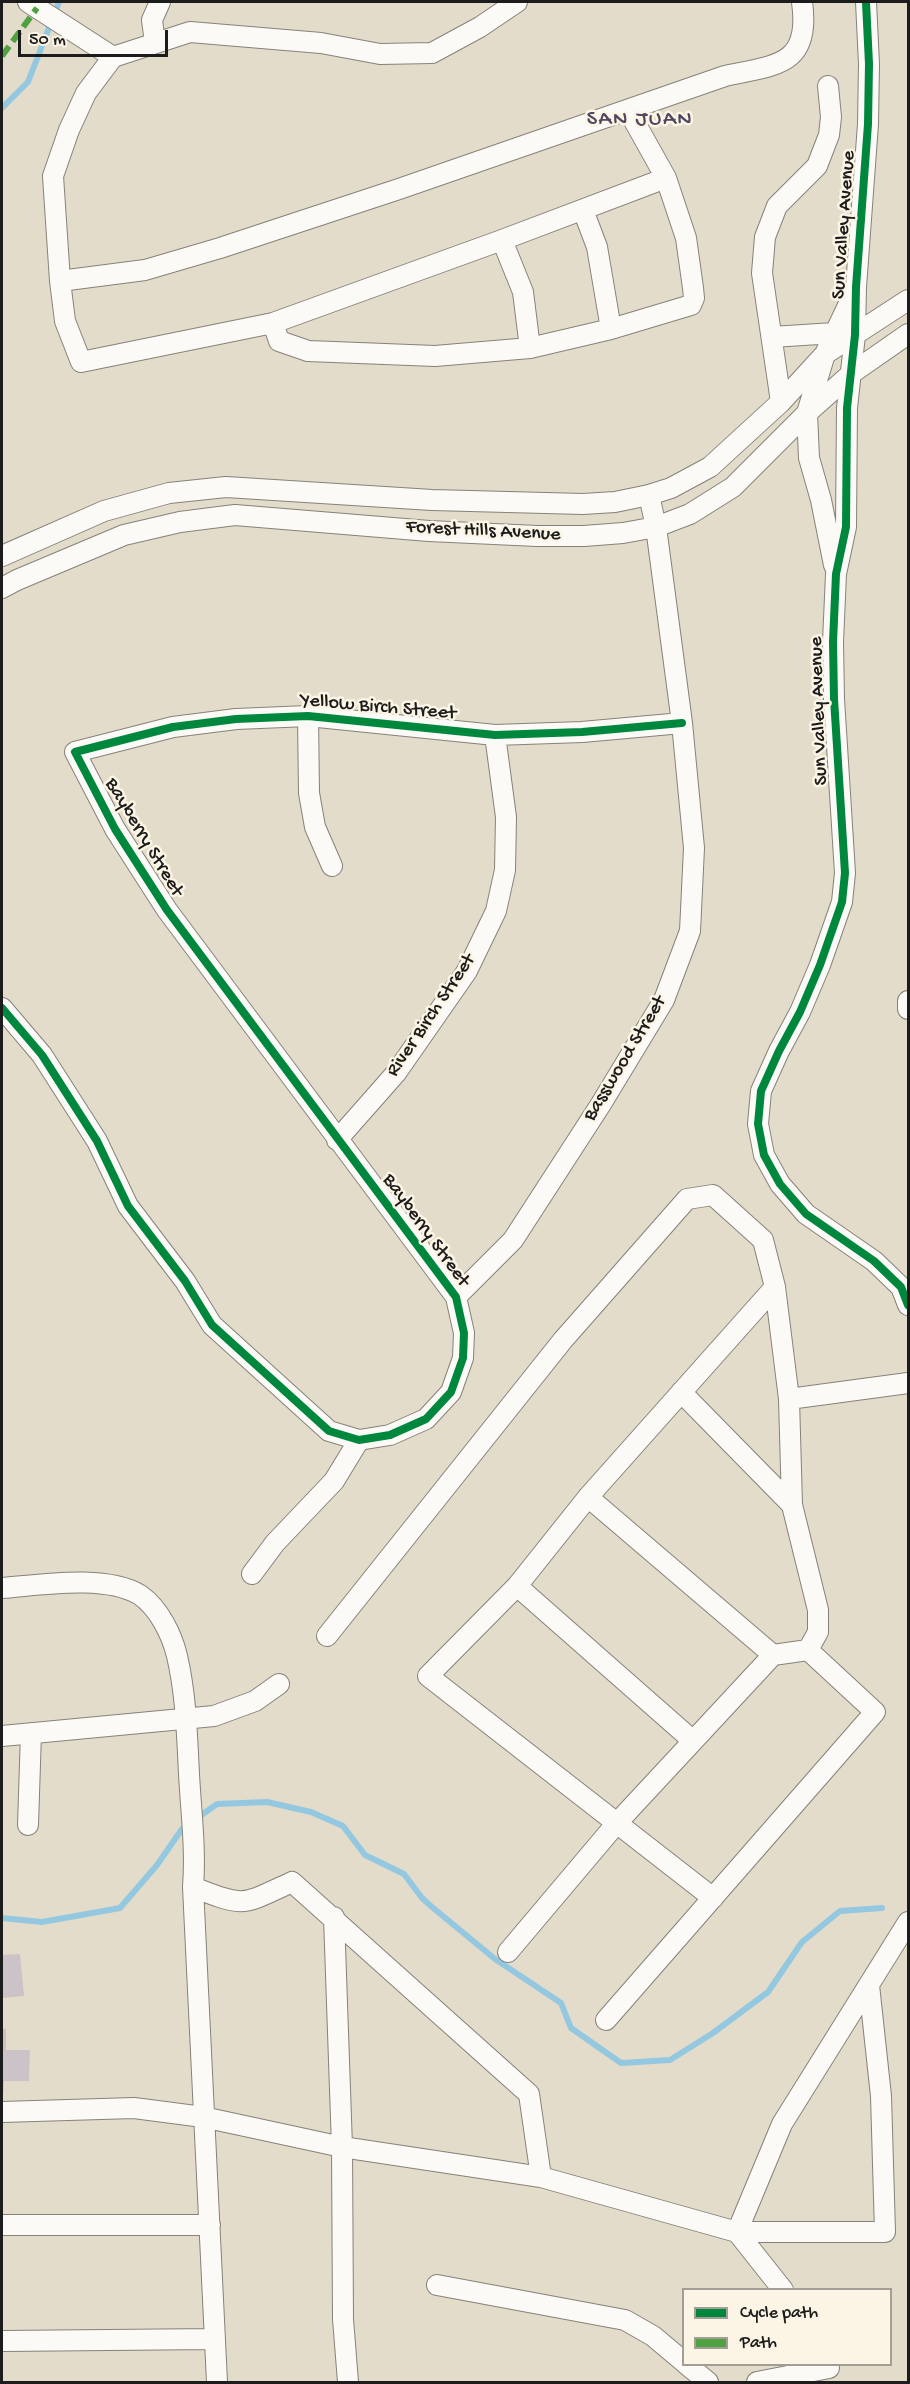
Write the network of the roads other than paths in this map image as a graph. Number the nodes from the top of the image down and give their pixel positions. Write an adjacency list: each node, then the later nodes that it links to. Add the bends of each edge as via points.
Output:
1 (160, 2): 6 (street, via 152,20)
2 (517, 2): 6 (street, via 432,53 380,54 321,43 189,32)
3 (802, 2): 9 (street, via 803,38 796,51 778,64 725,76)
4 (866, 2): 14 (street, Sun Valley Avenue, via 868,124)
5 (36, 7): 7 (street)
6 (155, 43): 7 (street)
7 (113, 57): 13 (street, via 86,93 53,176)
8 (828, 86): 21 (street, via 831,117 817,166 777,206 765,237 762,273)
9 (628, 110): 10 (street); 13 (street, via 220,248 145,270)
10 (666, 178): 11 (street); 17 (street, via 686,238 691,305)
11 (583, 210): 12 (street); 17 (street, via 597,247)
12 (502, 240): 16 (street); 22 (street, via 523,292)
13 (60, 280): 16 (street, via 65,321 81,362)
14 (856, 287): 18 (street, Sun Valley Avenue); 20 (street, Sun Valley Avenue)
15 (909, 300): 20 (street, Forest Hills Avenue)
16 (273, 323): 22 (street, via 279,341 308,351 435,356)
17 (611, 329): 22 (street)
18 (834, 333): 21 (street); 23 (street, Sun Valley Avenue)
19 (909, 334): 24 (street, Forest Hills Avenue)
20 (855, 335): 23 (street, Forest Hills Avenue); 24 (street, Sun Valley Avenue)
21 (772, 337): 25 (street)
22 (530, 348)
23 (825, 354): 25 (street, Forest Hills Avenue); 26 (street, Sun Valley Avenue)
24 (852, 373): 26 (street, Forest Hills Avenue); 30 (street, Sun Valley Avenue, via 847,408 846,527)
25 (781, 402): 27 (street, Forest Hills Avenue, via 710,467)
26 (807, 413): 28 (street, Forest Hills Avenue, via 734,487 690,514); 30 (street, Sun Valley Avenue, via 809,459)
27 (649, 495): 28 (street, Basswood Street); 29 (street, Forest Hills Avenue, via 583,504 432,500 226,487 168,493 104,511)
28 (656, 527): 31 (street, Forest Hills Avenue, via 603,535 537,536 235,515 124,535); 33 (street, Basswood Street)
29 (2, 556)
30 (836, 574): 43 (street, Sun Valley Avenue, via 834,699 845,873 842,902 800,1012 761,1091 758,1124 764,1155 780,1184 806,1214 881,1268 901,1287)
31 (2, 588)
32 (308, 716): 34 (street, Yellow Birch Street); 35 (street, Yellow Birch Street, via 173,727); 36 (street, via 309,794 315,827)
33 (682, 723): 34 (street, Yellow Birch Street); 42 (street, Basswood Street, via 694,848 690,931 664,1000 513,1240)
34 (495, 735): 40 (street, River Birch Street, via 506,818 505,870 496,911 467,971 396,1073)
35 (75, 752): 40 (street, Bayberry Street, via 115,829 167,910)
36 (333, 866)
37 (909, 1001): 39 (street)
38 (2, 1008): 47 (street, Bayberry Street, via 42,1055 97,1141 128,1206 185,1281 212,1325 329,1431)
39 (909, 1009)
40 (337, 1140): 42 (street, Bayberry Street)
41 (775, 1287): 45 (street); 46 (street); 53 (street, via 763,1240 713,1195 687,1199 563,1340)
42 (456, 1297): 47 (street, Bayberry Street, via 464,1333 463,1358 451,1392 426,1419 390,1435)
43 (909, 1305)
44 (909, 1383): 46 (street)
45 (681, 1392): 48 (street); 49 (street)
46 (789, 1399): 49 (street)
47 (358, 1440): 50 (street, via 334,1481 275,1543)
48 (588, 1497): 51 (street); 55 (street)
49 (792, 1505): 54 (street, via 818,1610 818,1632)
50 (252, 1574)
51 (517, 1586): 60 (street); 61 (street, via 428,1676)
52 (2, 1588): 57 (street, via 89,1583 123,1587 141,1596 159,1613 177,1655)
53 (327, 1636)
54 (808, 1650): 55 (street); 64 (street, via 875,1712)
55 (773, 1654): 60 (street)
56 (279, 1684): 57 (street, via 238,1708)
57 (186, 1719): 58 (street); 63 (street, via 195,1861)
58 (31, 1733): 59 (street); 62 (street)
59 (2, 1736)
60 (692, 1740): 61 (street)
61 (616, 1824): 64 (street); 67 (street)
62 (28, 1825)
63 (193, 1887): 65 (street, via 231,1902 245,1902 292,1882); 71 (street)
64 (713, 1898): 69 (street)
65 (334, 1917): 72 (street); 73 (street, via 529,2094)
66 (909, 1922): 68 (street)
67 (508, 1952)
68 (868, 1985): 76 (street, via 782,2124); 76 (street, via 881,2096 885,2232)
69 (606, 2020)
70 (2, 2112): 71 (street, via 134,2108)
71 (203, 2117): 72 (street); 75 (street)
72 (342, 2146): 73 (street); 85 (street, via 343,2319)
73 (541, 2177): 76 (street)
74 (2, 2225): 75 (street)
75 (210, 2225): 79 (street)
76 (737, 2232): 78 (street)
77 (437, 2285): 81 (street, via 625,2320 653,2336)
78 (782, 2288)
79 (213, 2339): 80 (street); 84 (street)
80 (2, 2341)
81 (682, 2360)
82 (689, 2366): 86 (street)
83 (830, 2372): 87 (street)
84 (217, 2382)
85 (348, 2382)
86 (708, 2382)
87 (757, 2382)

